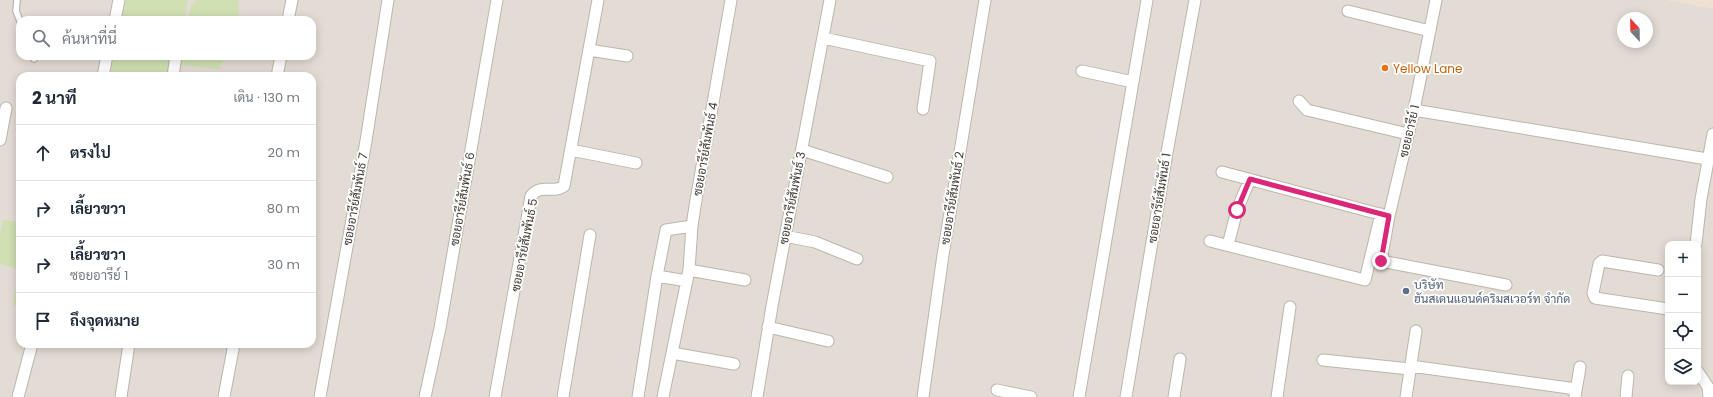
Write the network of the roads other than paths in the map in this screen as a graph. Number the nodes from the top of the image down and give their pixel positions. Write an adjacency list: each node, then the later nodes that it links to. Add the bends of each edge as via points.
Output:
1 (17, 0): 14 (lane)
2 (119, 0): 15 (street)
3 (292, 0): 16 (street)
4 (388, 0): 78 (street, ซอยอารีย์สัมพันธ์ 7, via 366,141)
5 (497, 0): 79 (street, ซอยอารีย์สัมพันธ์ 6, via 440,328)
6 (598, 0): 19 (street, ซอยอารีย์สัมพันธ์ 5)
7 (731, 0): 44 (street, ซอยอารีย์สัมพันธ์ 4)
8 (830, 0): 18 (street, ซอยอารีย์สัมพันธ์ 3)
9 (985, 0): 85 (street, ซอยอารีย์สัมพันธ์ 2, via 943,255)
10 (1147, 0): 28 (street)
11 (1195, 0): 88 (street, ซอยอารีย์สัมพันธ์ 1)
12 (1436, 0): 17 (street, ซอยอารีย์ 1)
13 (1348, 11): 17 (street)
14 (18, 16)
15 (116, 16)
16 (289, 16)
17 (1430, 31): 32 (street, ซอยอารีย์ 1)
18 (823, 38): 31 (street, via 930,61); 37 (street, ซอยอารีย์สัมพันธ์ 3)
19 (589, 50): 20 (street); 36 (street, ซอยอารีย์สัมพันธ์ 5)
20 (627, 56)
21 (107, 60): 25 (street)
22 (175, 60): 26 (street)
23 (280, 60): 27 (street)
24 (1082, 71): 28 (street)
25 (104, 72)
26 (174, 72)
27 (278, 72)
28 (1133, 82): 87 (street)
29 (1299, 101): 33 (street, via 1307,110)
30 (6, 108): 35 (street)
31 (923, 109)
32 (1414, 110): 33 (street, ซอยอารีย์ 1); 38 (street)
33 (1408, 134): 43 (street, ซอยอารีย์ 1)
34 (1713, 134): 38 (street)
35 (0, 140)
36 (571, 150): 39 (street); 80 (street, ซอยอารีย์สัมพันธ์ 5, via 564,186 541,189 531,196)
37 (802, 150): 41 (street); 47 (street, ซอยอารีย์สัมพันธ์ 3)
38 (1708, 158): 49 (street)
39 (636, 163)
40 (1222, 172): 42 (street)
41 (887, 177)
42 (1250, 179): 43 (street); 50 (street, via 1237,210)
43 (1385, 215): 45 (street, ซอยอารีย์ 1)
44 (692, 226): 53 (street, via 666,230); 54 (street, ซอยอารีย์สัมพันธ์ 4)
45 (1381, 233): 50 (street, via 1365,280); 56 (street, ซอยอารีย์ 1, via 1381,261)
46 (590, 235): 81 (street)
47 (785, 236): 51 (street, via 815,242); 59 (street, ซอยอารีย์สัมพันธ์ 3)
48 (1210, 241): 50 (street)
49 (1696, 241)
50 (1228, 245)
51 (857, 259)
52 (1658, 270): 58 (street, via 1602,261 1599,264 1592,294 1595,298)
53 (657, 276): 54 (street); 82 (street)
54 (688, 276): 55 (street); 65 (street, ซอยอารีย์สัมพันธ์ 4)
55 (745, 280)
56 (1506, 285)
57 (1290, 307): 90 (street)
58 (1665, 309)
59 (768, 327): 61 (street); 84 (street, ซอยอารีย์สัมพันธ์ 3)
60 (1416, 331): 69 (street)
61 (828, 341)
62 (31, 348): 75 (street)
63 (129, 348): 76 (street)
64 (233, 348): 77 (street)
65 (672, 353): 68 (street); 83 (street, ซอยอารีย์สัมพันธ์ 4)
66 (1180, 359): 89 (street)
67 (1323, 360): 69 (street)
68 (734, 364)
69 (1411, 367): 74 (street); 91 (street)
70 (1580, 367): 74 (street)
71 (1628, 376): 92 (street)
72 (1701, 376): 93 (street, via 1708,387)
73 (997, 390): 86 (street)
74 (1576, 393)
75 (18, 397)
76 (121, 397)
77 (224, 397)
78 (320, 397)
79 (425, 397)
80 (495, 397)
81 (563, 397)
82 (638, 397)
83 (663, 397)
84 (757, 397)
85 (923, 397)
86 (1031, 397)
87 (1079, 397)
88 (1126, 397)
89 (1174, 397)
90 (1277, 397)
91 (1406, 397)
92 (1626, 397)
93 (1709, 397)

